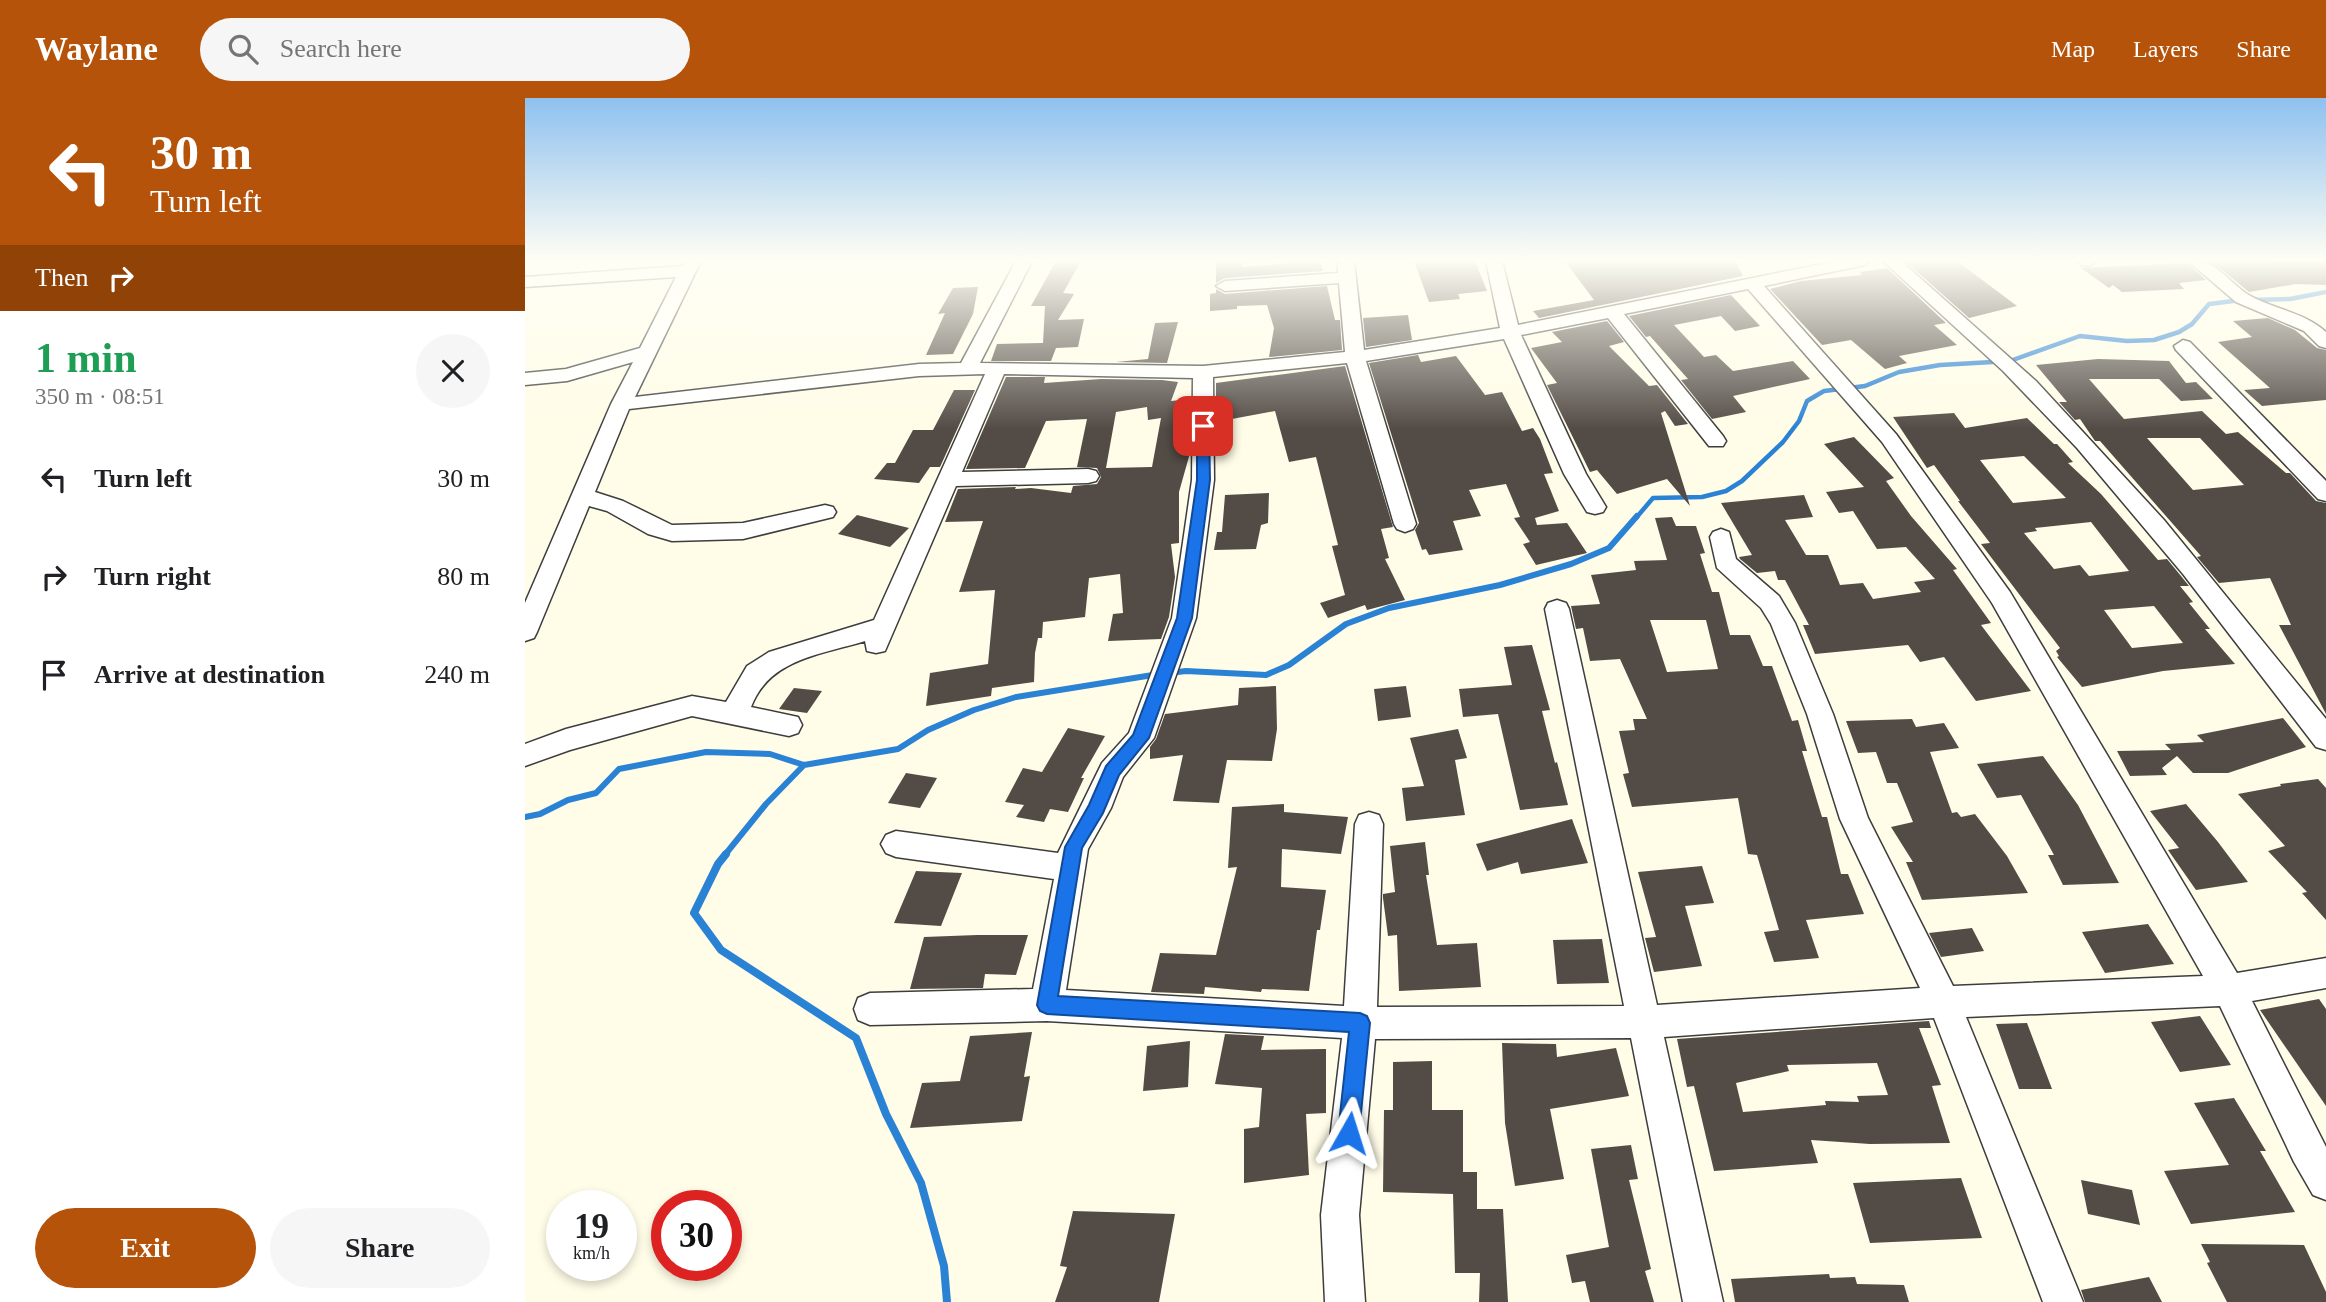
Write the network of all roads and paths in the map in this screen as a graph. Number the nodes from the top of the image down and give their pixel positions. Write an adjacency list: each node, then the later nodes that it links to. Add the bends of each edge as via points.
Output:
1 (665, 317): 13 (street)
2 (994, 317): 16 (street)
3 (1351, 317): 14 (street)
4 (1507, 317): 10 (street)
5 (1582, 317): 10 (street)
6 (1617, 317): 22 (street)
7 (1782, 317): 42 (street, via 1889,438 2001,598)
8 (1952, 317): 36 (street, via 2086,446 2262,655)
9 (2287, 317): 11 (street, via 2310,327)
10 (1510, 332): 14 (street); 27 (street, via 1575,474)
11 (2326, 342)
12 (2183, 346): 25 (street)
13 (647, 352): 18 (street); 20 (street)
14 (1355, 356): 17 (street); 29 (street)
15 (997, 368): 16 (street); 17 (street); 24 (street)
16 (967, 369): 21 (street, via 919,370)
17 (1203, 372): 40 (street, via 1203,480 1184,618 1140,738 1112,771 1074,847)
18 (567, 375): 19 (street); 20 (street)
19 (525, 379)
20 (632, 382): 21 (street)
21 (621, 404): 26 (street)
22 (1716, 441)
23 (1088, 476): 24 (street)
24 (949, 479): 34 (street, via 880,635 778,659 755,673)
25 (2326, 494)
26 (582, 496): 28 (street, via 672,533 743,531); 31 (street)
27 (1595, 506)
28 (825, 512)
29 (1405, 524)
30 (1721, 537): 43 (street, via 1725,562 1770,602 1783,623 1820,714 1854,819)
31 (532, 601): 33 (street)
32 (1557, 609): 47 (street)
33 (525, 632)
34 (735, 714): 35 (street); 37 (street, via 692,706)
35 (789, 725)
36 (2326, 739)
37 (525, 755)
38 (1369, 824): 46 (street)
39 (896, 844): 40 (street)
40 (1069, 868): 44 (street)
41 (2326, 973): 42 (street)
42 (2229, 990): 43 (street); 48 (street)
43 (1944, 1002): 47 (street); 51 (street)
44 (1047, 1005): 45 (street); 46 (street)
45 (870, 1009)
46 (1360, 1023): 47 (street); 49 (street, via 1341,1215)
47 (1645, 1023): 50 (street)
48 (2326, 1182)
49 (1345, 1302)
50 (1703, 1302)
51 (2063, 1302)

